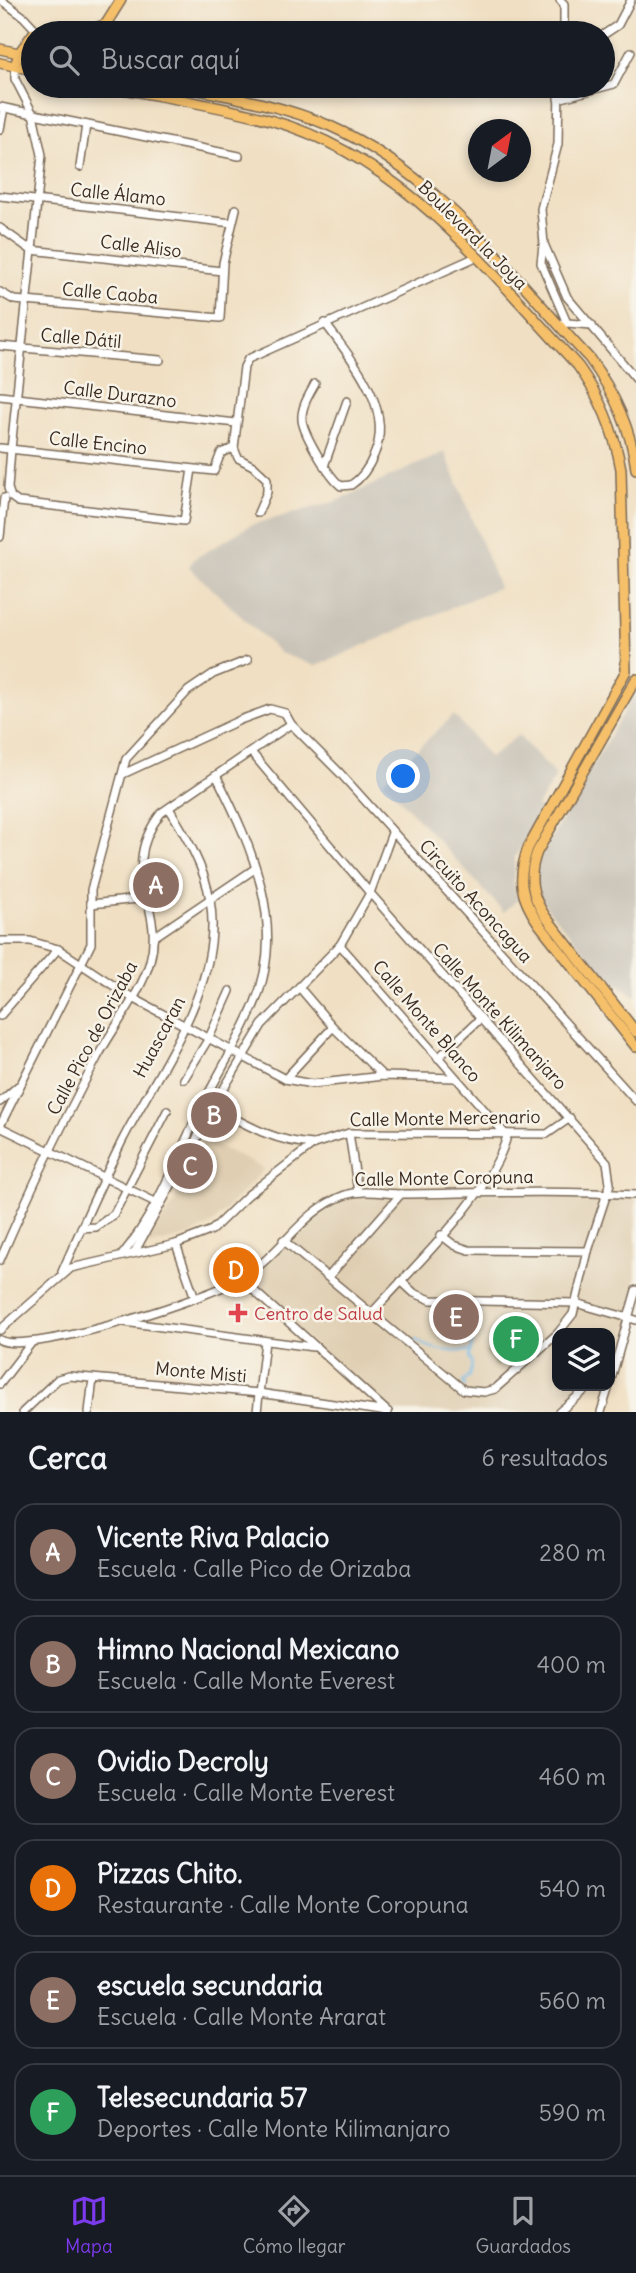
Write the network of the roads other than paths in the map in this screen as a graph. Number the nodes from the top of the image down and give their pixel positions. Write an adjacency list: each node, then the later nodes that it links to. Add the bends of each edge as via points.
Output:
1 (121, 0): 6 (main road)
2 (560, 0): 7 (street)
3 (631, 0): 8 (street)
4 (6, 1): 5 (street)
5 (24, 21)
6 (108, 21)
7 (565, 21)
8 (615, 27)
9 (0, 49): 12 (main road)
10 (21, 50): 12 (main road)
11 (631, 52): 16 (street)
12 (19, 53): 14 (main road)
13 (0, 63): 14 (main road)
14 (15, 66): 15 (main road); 17 (street)
15 (21, 67)
16 (615, 82)
17 (21, 91)
18 (25, 98): 24 (street)
19 (166, 98): 36 (main road, Boulevard la Joya, via 271,120 324,140 382,172 427,206)
20 (234, 98): 41 (main road, Boulevard la Joya, via 330,126 390,159 437,194)
21 (562, 98): 22 (street)
22 (558, 99): 34 (street, via 558,144 541,209)
23 (2, 108): 24 (street); 26 (street)
24 (33, 114): 25 (street); 30 (street, via 43,155)
25 (86, 125): 27 (street); 28 (street)
26 (0, 129)
27 (239, 156)
28 (80, 167)
29 (0, 196): 30 (street, Calle Álamo)
30 (38, 201): 32 (street, Calle Álamo); 35 (street)
31 (236, 209): 32 (street)
32 (232, 223): 37 (street)
33 (0, 228): 35 (street, Calle Aliso)
34 (544, 244): 41 (street, via 541,263); 42 (street, via 567,297)
35 (31, 250): 37 (street, Calle Aliso); 39 (street)
36 (476, 257): 40 (street); 88 (main road, Boulevard la Joya, via 578,366 597,393 617,446 626,671 528,848 520,889 538,924)
37 (222, 271): 39 (street, Calle Caoba, via 220,318)
38 (0, 292): 39 (street, Calle Caoba)
39 (26, 301): 44 (street)
40 (325, 323): 51 (street, via 248,359); 55 (street, via 368,388 381,428 370,465 358,481 341,486)
41 (563, 324): 42 (street); 57 (main road, Boulevard la Joya, via 608,383 627,426)
42 (592, 325): 46 (street)
43 (0, 346): 44 (street, Calle Dátil)
44 (22, 349): 45 (street, Calle Dátil); 49 (street)
45 (160, 360)
46 (636, 379)
47 (315, 384): 55 (street, via 303,405 302,422)
48 (0, 396): 49 (street, Calle Durazno)
49 (17, 398): 51 (street, Calle Durazno); 53 (street)
50 (347, 401): 55 (street)
51 (236, 423): 54 (street)
52 (0, 448): 53 (street, Calle Encino)
53 (11, 449): 56 (street, Calle Encino); 58 (street)
54 (234, 449): 56 (street, via 221,453 214,471); 59 (street, via 238,458 267,479 268,492)
55 (324, 466)
56 (192, 469): 58 (street, via 184,521)
57 (636, 470)
58 (5, 498): 60 (street)
59 (258, 513)
60 (0, 537)
61 (248, 660): 65 (street, via 213,674 188,691 136,745)
62 (636, 679): 86 (main road, via 537,852 531,878 536,903)
63 (291, 724): 64 (street, Calle Pico de Orizaba); 65 (street, Circuito Aconcagua, via 285,713 270,709); 68 (street, Circuito Aconcagua)
64 (251, 752): 66 (street, Calle Pico de Orizaba); 70 (street, Calle Monte Kilimanjaro)
65 (123, 774): 73 (street, via 109,816)
66 (217, 777): 67 (street, Calle Pico de Orizaba); 69 (street)
67 (169, 808): 71 (street, Calle Pico de Orizaba, via 152,824 141,855 140,876); 72 (street, Huascaran, via 191,848)
68 (392, 833): 70 (street); 97 (street, Circuito Aconcagua)
69 (256, 868): 72 (street); 89 (street, via 267,907 265,956 256,1003)
70 (370, 893): 76 (street); 83 (street, Calle Monte Kilimanjaro)
71 (147, 898): 73 (street); 74 (street, Calle Pico de Orizaba)
72 (210, 899): 74 (street); 84 (street, Huascaran, via 206,972)
73 (91, 904): 78 (street, via 93,931)
74 (154, 937): 81 (street, Calle Pico de Orizaba, via 150,963)
75 (0, 941): 77 (street, via 30,941)
76 (340, 945): 79 (street); 91 (street, Calle Monte Blanco)
77 (58, 949): 78 (street); 82 (street)
78 (83, 964): 81 (street); 96 (street)
79 (299, 988): 85 (street); 90 (street, via 262,1025)
80 (230, 991): 87 (street)
81 (131, 997): 84 (street); 107 (street, Calle Pico de Orizaba)
82 (0, 1016)
83 (481, 1018): 91 (street); 102 (street, Calle Monte Kilimanjaro)
84 (184, 1025): 87 (street); 108 (street, Huascaran)
85 (333, 1027): 92 (street); 95 (street)
86 (636, 1032)
87 (209, 1038): 89 (street); 94 (street)
88 (636, 1047)
89 (233, 1051): 90 (street); 99 (street)
90 (242, 1056): 95 (street); 100 (street)
91 (438, 1058): 93 (street, Calle Monte Blanco)
92 (383, 1076): 93 (street); 95 (street, via 312,1084)
93 (455, 1078): 105 (street, Calle Monte Blanco)
94 (184, 1079)
95 (285, 1079)
96 (23, 1080): 98 (street); 103 (street)
97 (636, 1101)
98 (0, 1102)
99 (203, 1103): 100 (street); 115 (street)
100 (214, 1108): 106 (street, via 269,1137); 121 (street)
101 (167, 1111): 109 (street)
102 (570, 1118): 105 (street, Calle Monte Mercenario, via 547,1134); 112 (street, Calle Monte Kilimanjaro, via 607,1162)
103 (0, 1127): 107 (street)
104 (349, 1133): 105 (street, Calle Monte Mercenario); 106 (street, Calle Monte Mercenario); 111 (street)
105 (507, 1136): 110 (street, via 501,1159)
106 (314, 1144): 119 (street, Calle Monte Mercenario, via 248,1195 221,1223)
107 (51, 1153): 108 (street); 123 (street, Calle Pico de Orizaba)
108 (104, 1178): 109 (street); 116 (street, Huascaran)
109 (128, 1190): 115 (street); 116 (street, via 110,1219)
110 (479, 1191): 112 (street, Calle Monte Coropuna); 113 (street, Calle Monte Coropuna); 117 (street)
111 (358, 1192): 113 (street, Calle Monte Coropuna); 118 (street, Calle Monte Coropuna, via 329,1202)
112 (607, 1193): 114 (street, Calle Monte Coropuna); 120 (street, Calle Monte Kilimanjaro)
113 (401, 1194): 125 (street)
114 (636, 1195)
115 (155, 1202): 122 (street)
116 (81, 1228): 124 (street, Huascaran)
117 (441, 1235): 120 (street, via 469,1250); 127 (street)
118 (283, 1240): 125 (street, Calle Monte Kilimanjaro); 126 (street, Calle Monte Coropuna)
119 (176, 1244): 121 (street, Calle Monte Mercenario); 129 (street)
120 (587, 1251): 130 (street, Calle Monte Kilimanjaro)
121 (134, 1253): 122 (street, Calle Monte Mercenario)
122 (122, 1255): 124 (street, Calle Monte Mercenario)
123 (0, 1260)
124 (62, 1273): 135 (street, Calle Monte Mercenario)
125 (329, 1276): 131 (street, Calle Monte Kilimanjaro)
126 (241, 1279): 129 (street, Calle Monte Coropuna); 140 (street)
127 (401, 1281): 130 (street, via 431,1300); 131 (street)
128 (636, 1290): 132 (street)
129 (195, 1298): 133 (street, Calle Monte Coropuna)
130 (576, 1303): 132 (street); 134 (street, Calle Monte Kilimanjaro)
131 (370, 1315): 136 (street, Calle Monte Kilimanjaro, via 454,1385 475,1392 495,1389)
132 (632, 1319): 141 (street)
133 (120, 1321): 138 (street); 139 (street, Calle Monte Coropuna)
134 (565, 1328)
135 (0, 1330)
136 (552, 1339)
137 (0, 1340): 139 (street, Calle Monte Coropuna)
138 (265, 1341): 140 (street); 146 (street)
139 (32, 1342): 143 (street)
140 (314, 1347): 150 (street)
141 (615, 1360)
142 (93, 1379): 146 (street, Monte Misti); 147 (street, Monte Misti, via 63,1377); 148 (street)
143 (0, 1384)
144 (584, 1391): 151 (street)
145 (607, 1391): 152 (street)
146 (259, 1393): 149 (street); 150 (street, Monte Misti)
147 (26, 1411)
148 (89, 1412)
149 (257, 1412)
150 (388, 1412)
151 (559, 1412)
152 (601, 1412)

